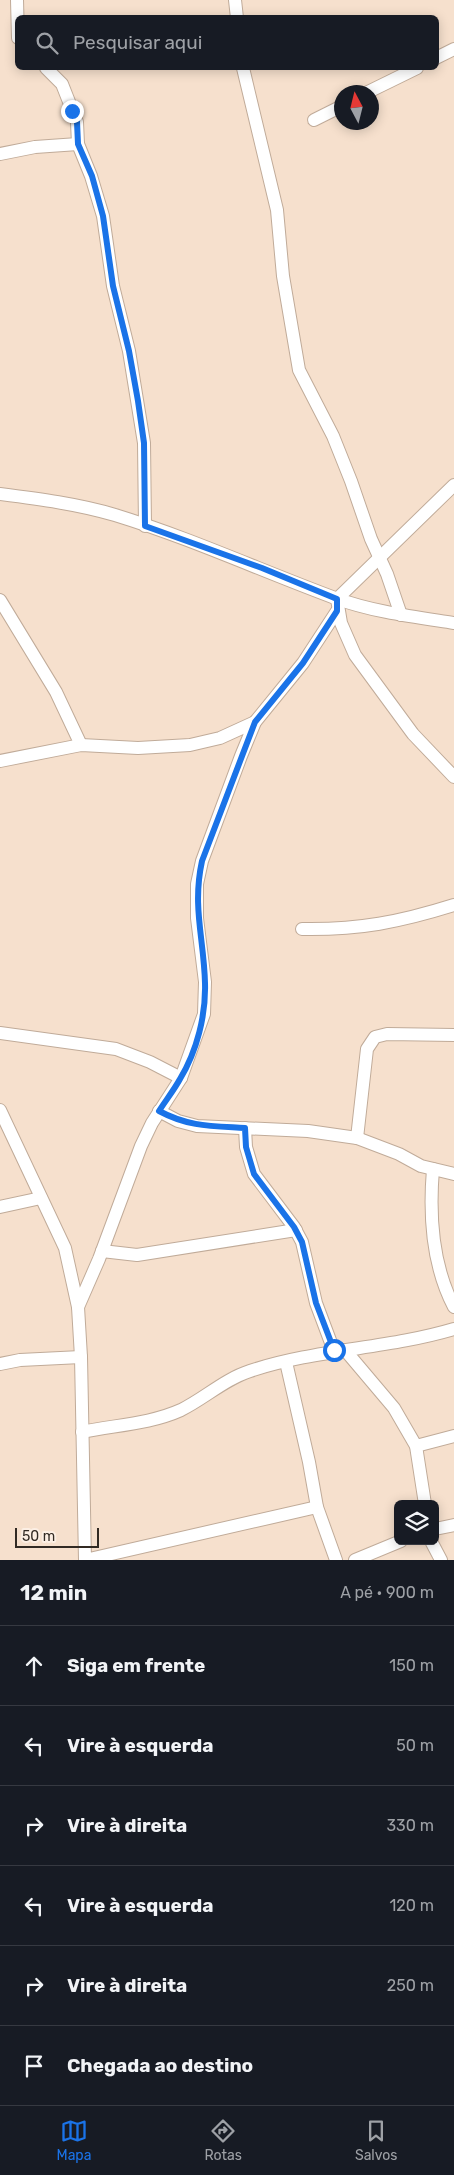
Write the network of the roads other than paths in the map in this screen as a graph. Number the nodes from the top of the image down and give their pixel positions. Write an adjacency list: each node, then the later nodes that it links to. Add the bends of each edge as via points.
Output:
1 (17, 0): 3 (street)
2 (235, 0): 4 (street)
3 (17, 15)
4 (237, 15)
5 (454, 48): 6 (street)
6 (439, 56)
7 (48, 70): 13 (street, via 62,84 77,122)
8 (243, 70): 18 (street, via 276,210 299,370 333,436)
9 (413, 70): 10 (street)
10 (379, 87)
11 (334, 110): 12 (street)
12 (314, 120)
13 (78, 144): 14 (street); 17 (street, via 92,176 103,216 113,286 138,401 144,443)
14 (0, 154)
15 (454, 484): 18 (street)
16 (0, 494): 17 (street, via 75,505)
17 (145, 526): 20 (street, via 262,568)
18 (379, 559): 20 (street); 21 (street)
19 (0, 600): 25 (street, via 56,692)
20 (337, 605): 21 (street); 23 (street, via 303,663); 28 (street, via 355,655 413,734)
21 (401, 616): 22 (street)
22 (454, 623)
23 (255, 722): 24 (street); 26 (street)
24 (222, 736): 25 (street, via 168,747); 26 (street, via 236,747)
25 (81, 745): 27 (street)
26 (241, 756): 33 (street, via 202,861 197,884 197,918 205,982 204,1014)
27 (0, 761)
28 (454, 777)
29 (454, 904): 30 (street, via 373,927)
30 (302, 929)
31 (0, 1032): 33 (street, via 116,1049)
32 (454, 1035): 37 (street, via 387,1034 375,1037 367,1049)
33 (181, 1078): 35 (street)
34 (0, 1110): 40 (street)
35 (159, 1111): 36 (street, via 197,1126); 43 (street, via 141,1146)
36 (245, 1128): 37 (street, via 308,1131); 42 (street, via 246,1147 254,1174)
37 (357, 1138): 38 (street)
38 (433, 1169): 39 (street); 45 (street, via 432,1228 438,1265)
39 (454, 1174)
40 (41, 1198): 41 (street); 44 (street, via 65,1248)
41 (0, 1207)
42 (296, 1230): 43 (street, via 137,1255); 47 (street, via 302,1242 316,1303)
43 (102, 1250): 44 (street)
44 (78, 1307): 48 (street)
45 (454, 1307)
46 (454, 1329): 47 (street, via 406,1341)
47 (339, 1350): 49 (street); 53 (street, via 394,1408)
48 (81, 1357): 50 (street); 51 (street)
49 (286, 1362): 51 (street, via 249,1371 180,1410 142,1423); 55 (street, via 310,1462)
50 (0, 1364)
51 (82, 1432): 55 (street, via 85,1560)
52 (454, 1436): 53 (street)
53 (416, 1446): 54 (street)
54 (424, 1500)
55 (317, 1507): 60 (street)
56 (454, 1525): 57 (street)
57 (439, 1528)
58 (394, 1544): 61 (street)
59 (434, 1545): 62 (street)
60 (336, 1560)
61 (355, 1560)
62 (441, 1560)

